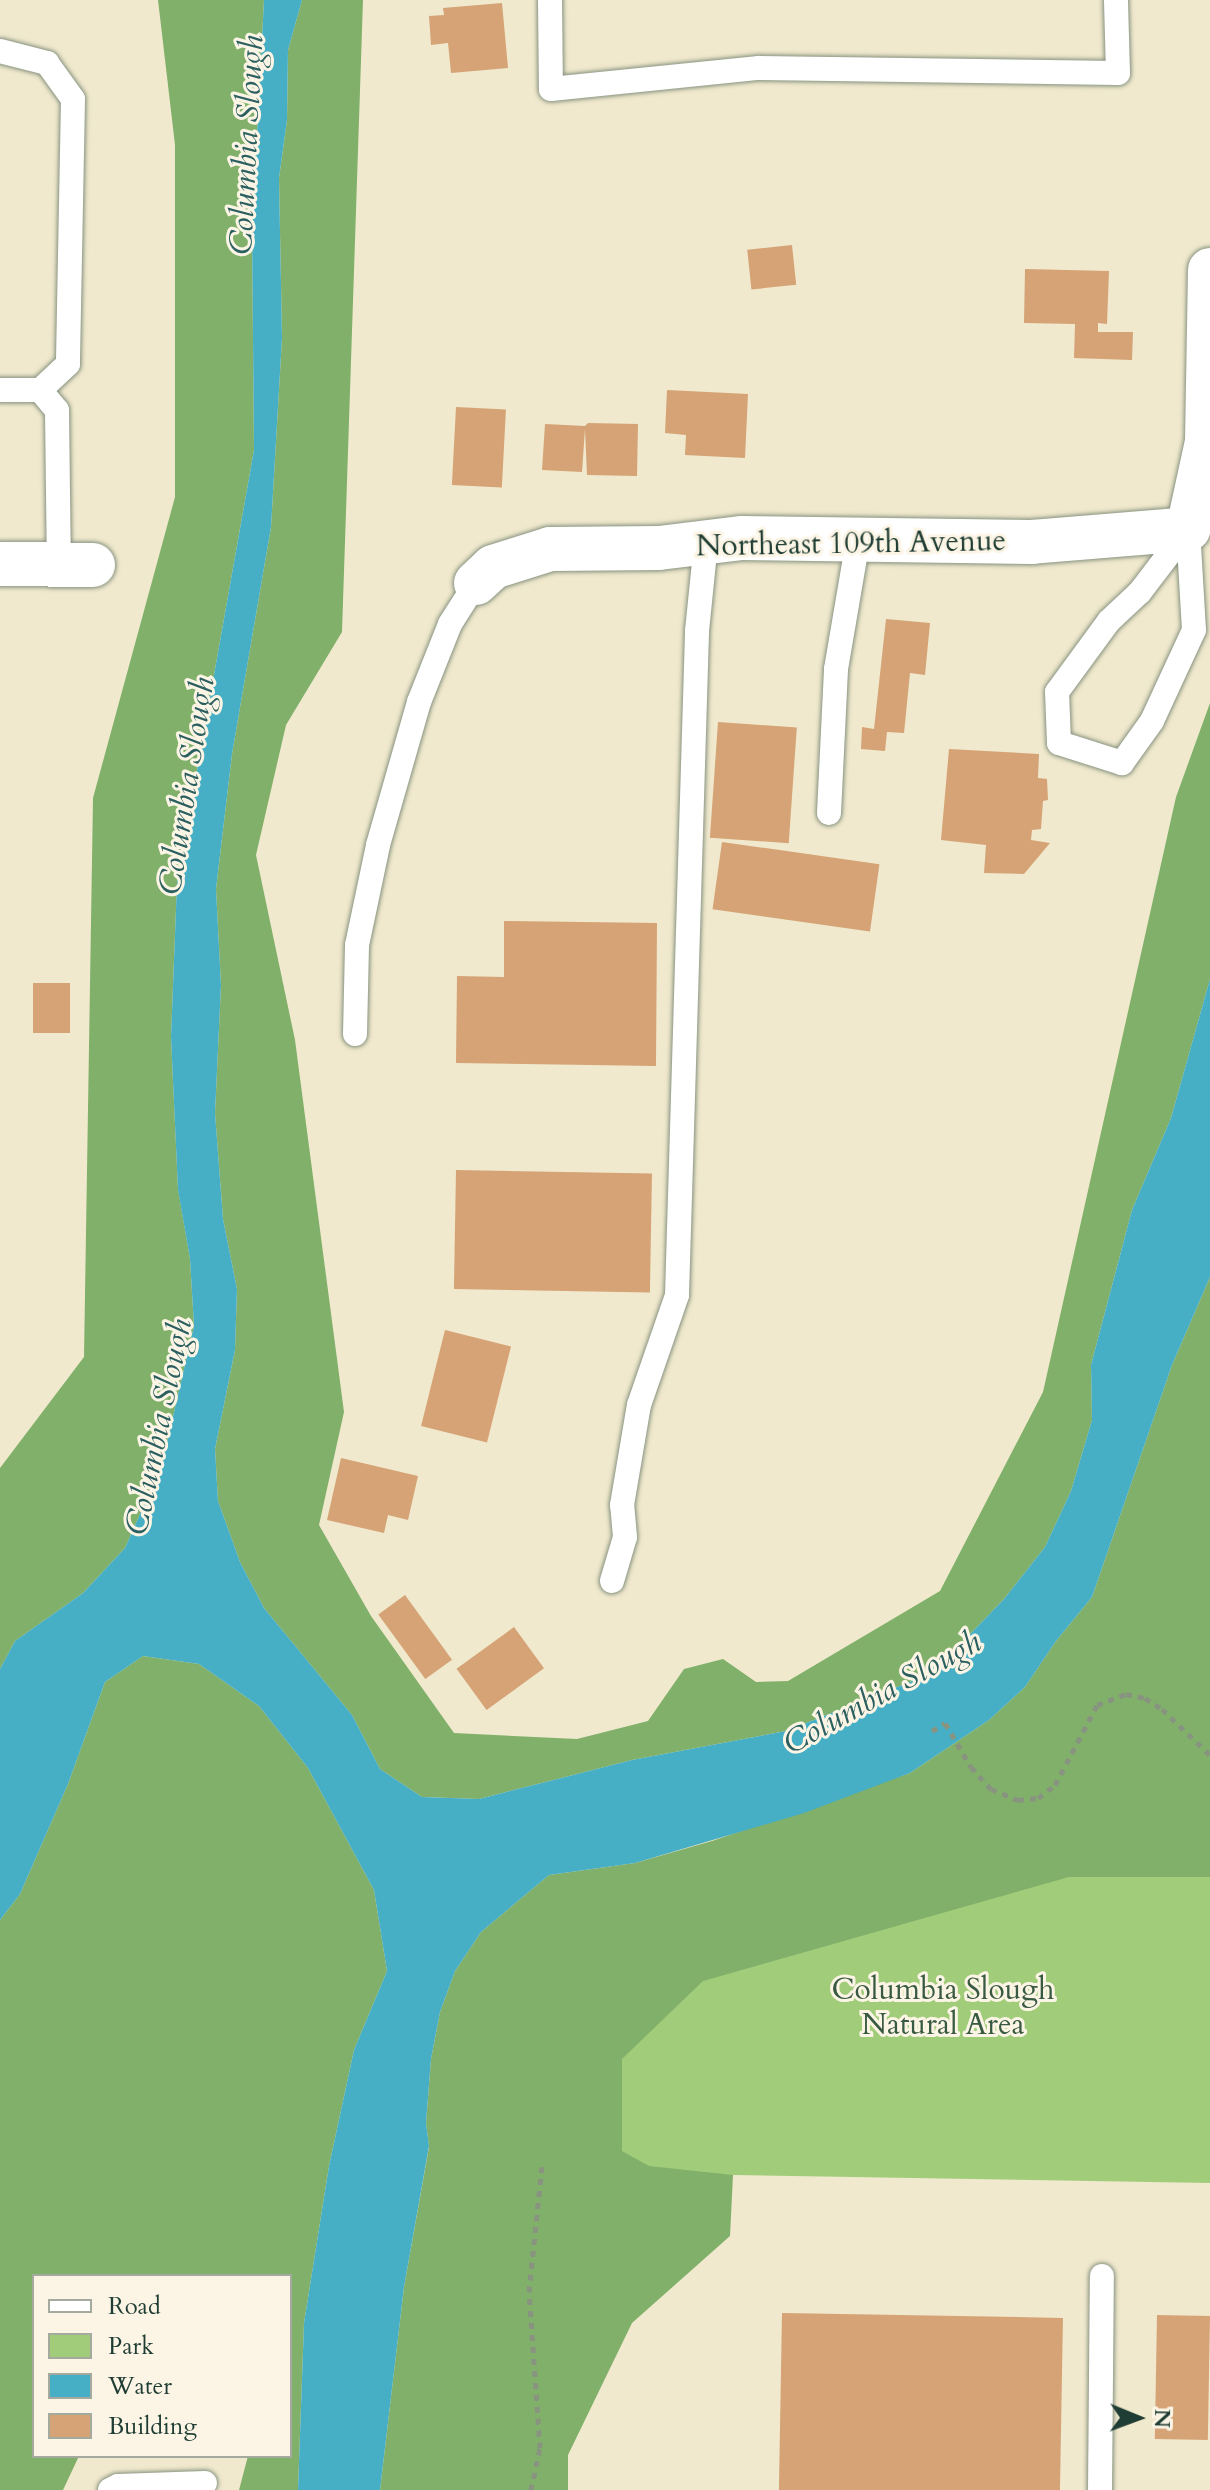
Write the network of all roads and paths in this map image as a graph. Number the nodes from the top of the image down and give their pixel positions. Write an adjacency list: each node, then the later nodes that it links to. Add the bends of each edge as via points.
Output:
1 (550, 0): 2 (lane, via 551,89 759,68 1118,73)
2 (1116, 0)
3 (0, 51): 6 (lane, via 47,63 73,99 68,364)
4 (1210, 270): 7 (street, via 1207,442)
5 (0, 390): 6 (lane)
6 (40, 390): 11 (lane, via 57,410)
7 (1188, 529): 7 (lane, via 1194,630 1152,721 1122,763 1059,743 1057,692); 8 (street, Northeast 109th Avenue, via 1031,542)
8 (858, 540): 9 (street, Northeast 109th Avenue); 13 (lane, via 836,669)
9 (706, 542): 12 (street, Northeast 109th Avenue, via 550,549 493,567); 15 (lane, via 696,646 677,1295 639,1405 622,1505 625,1537)
10 (0, 564): 11 (street)
11 (76, 565)
12 (476, 583): 14 (lane, via 450,624 419,702 378,845 357,945)
13 (829, 813)
14 (355, 1034)
15 (612, 1581)
16 (932, 1731): 17 (path, via 945,1723 971,1767 995,1793 1018,1800 1038,1798 1055,1785 1097,1705 1126,1694 1162,1709)
17 (1210, 1755)
18 (542, 2167): 22 (path, via 529,2292 540,2448)
19 (1102, 2276): 23 (lane)
20 (205, 2483): 21 (lane)
21 (110, 2490)
22 (531, 2490)
23 (1100, 2490)

